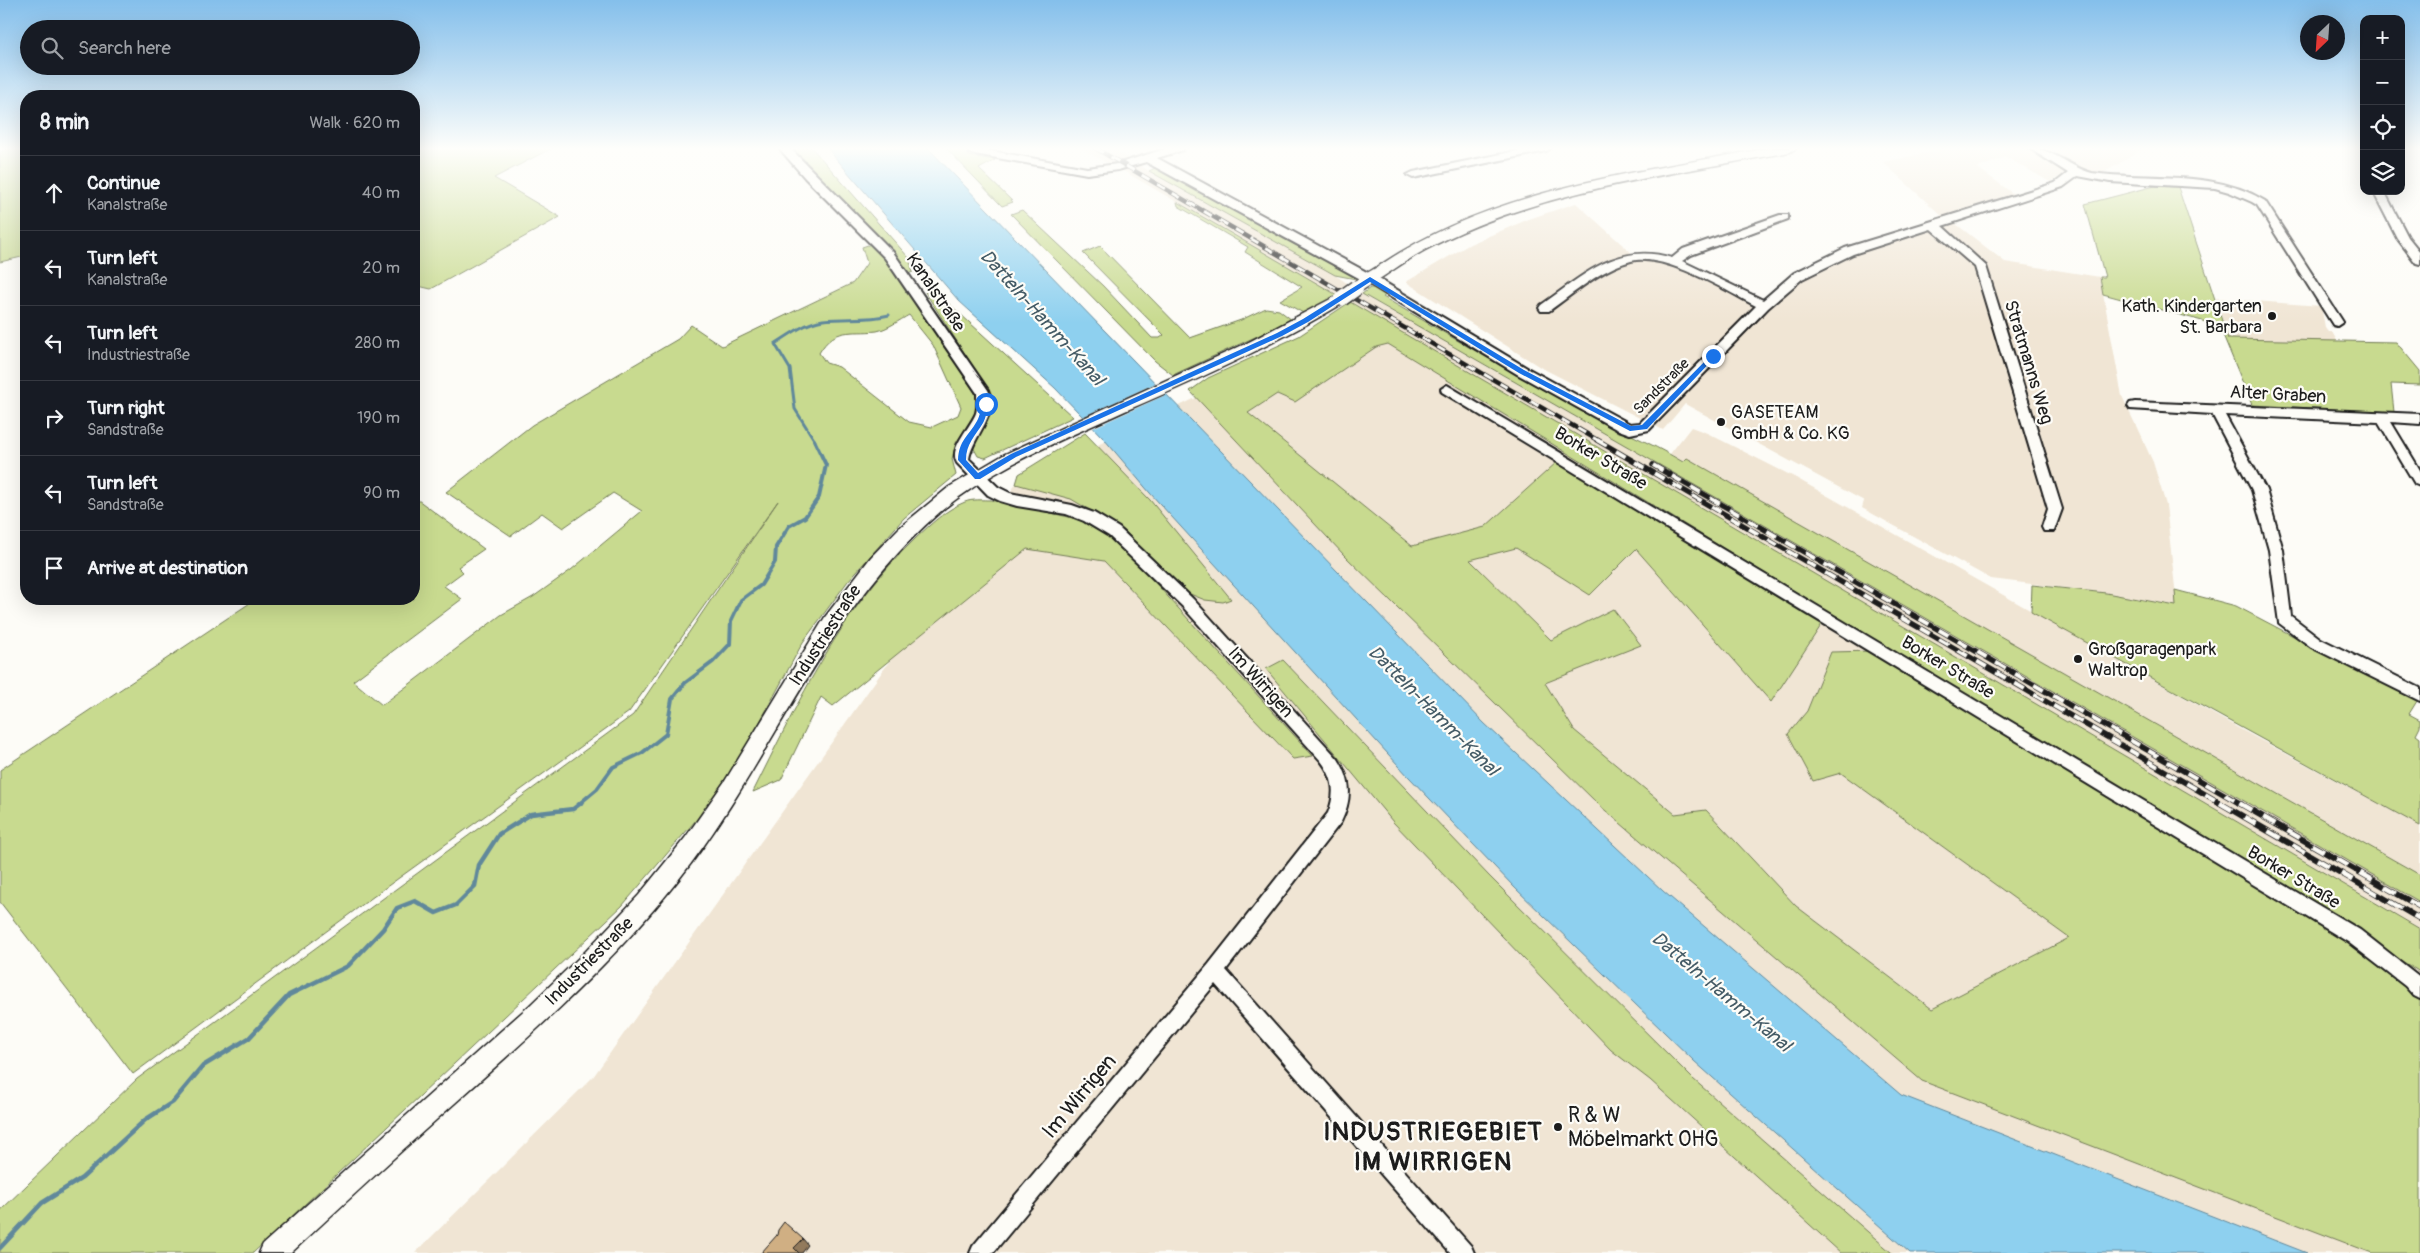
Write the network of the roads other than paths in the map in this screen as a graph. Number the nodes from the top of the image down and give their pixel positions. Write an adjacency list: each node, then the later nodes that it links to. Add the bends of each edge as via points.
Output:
1 (840, 206): 20 (street, Kanalstraße, via 889,254 983,393 984,413 962,452 962,460)
2 (1243, 206): 11 (street, Sandstraße)
3 (1517, 206): 11 (main road, Industriestraße, via 1429,242)
4 (1992, 206): 8 (street, Sandstraße)
5 (2263, 206): 14 (street)
6 (2386, 206): 9 (street, via 2403,238)
7 (1784, 216): 10 (street, via 1687,252)
8 (1934, 225): 12 (street, Sandstraße, via 1849,251 1798,276); 22 (street, Stratmanns Weg, via 1980,266 2055,509)
9 (2420, 260)
10 (1674, 262): 12 (street); 13 (street, via 1654,256 1634,256 1616,262)
11 (1370, 279): 12 (street, Sandstraße, via 1522,371 1630,429 1644,427); 20 (main road, Industriestraße, bridge, via 1279,335 1013,456)
12 (1764, 305)
13 (1545, 308)
14 (2336, 322)
15 (1447, 389): 25 (street, Borker Straße, via 2354,936)
16 (2135, 406): 17 (street, Alter Graben)
17 (2216, 410): 18 (street, Alter Graben); 23 (street, via 2258,490 2276,550 2284,619 2316,643)
18 (2382, 418): 19 (street, Alter Graben); 21 (street)
19 (2420, 419)
20 (978, 477): 24 (street, Im Wirrigen, via 1005,497 1068,509 1114,532 1188,603 1338,769 1342,793 1335,817); 26 (main road, Industriestraße, via 940,502 862,578 828,625 721,806 671,873 628,923 520,1030)
21 (2420, 481)
22 (2049, 527)
23 (2420, 695)
24 (1214, 970): 27 (street, Im Wirrigen); 28 (street)
25 (2420, 990)
26 (272, 1253)
27 (980, 1253)
28 (1464, 1253)

